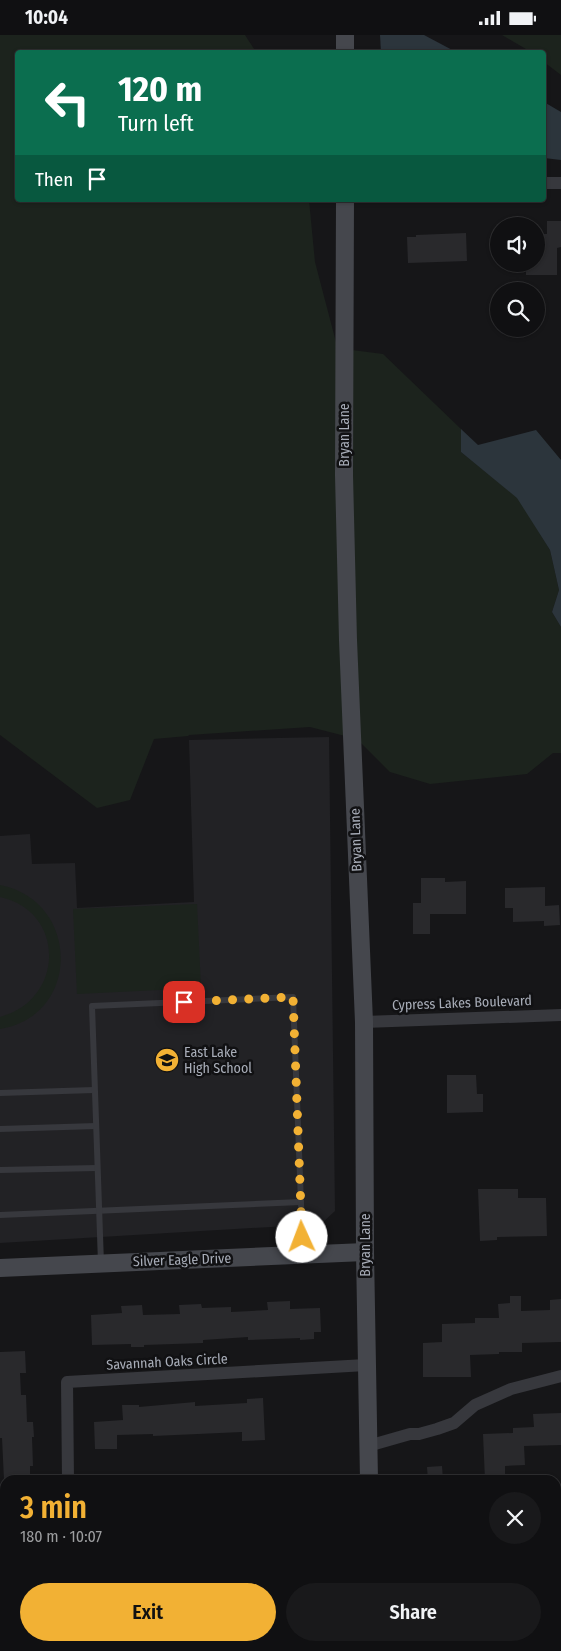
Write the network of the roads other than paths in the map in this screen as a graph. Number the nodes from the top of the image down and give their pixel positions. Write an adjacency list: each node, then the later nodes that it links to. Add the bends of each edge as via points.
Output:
1 (345, 35): 2 (street)
2 (345, 50)
3 (546, 183): 4 (street)
4 (561, 183)
5 (345, 202): 7 (street, Bryan Lane, via 344,485)
6 (561, 1015): 7 (street, Cypress Lakes Boulevard)
7 (364, 1022): 17 (street, Bryan Lane)
8 (94, 1090): 9 (lane); 10 (lane); 14 (lane, via 92,1006 293,997)
9 (0, 1093)
10 (96, 1126): 11 (lane); 12 (lane)
11 (0, 1129)
12 (97, 1167): 13 (lane); 15 (lane)
13 (0, 1171)
14 (301, 1203): 15 (lane); 18 (lane)
15 (99, 1212): 16 (lane); 19 (lane)
16 (0, 1215)
17 (364, 1252): 18 (street, Silver Eagle Drive); 21 (street, Bryan Lane)
18 (303, 1255): 19 (street, Silver Eagle Drive)
19 (101, 1264): 20 (street, Silver Eagle Drive)
20 (0, 1268)
21 (366, 1365): 23 (street, Bryan Lane); 24 (street, Savannah Oaks Circle, via 67,1382)
22 (561, 1376): 23 (street, via 511,1389 475,1405 454,1423)
23 (368, 1446): 25 (street, Bryan Lane)
24 (68, 1475)
25 (369, 1475)

